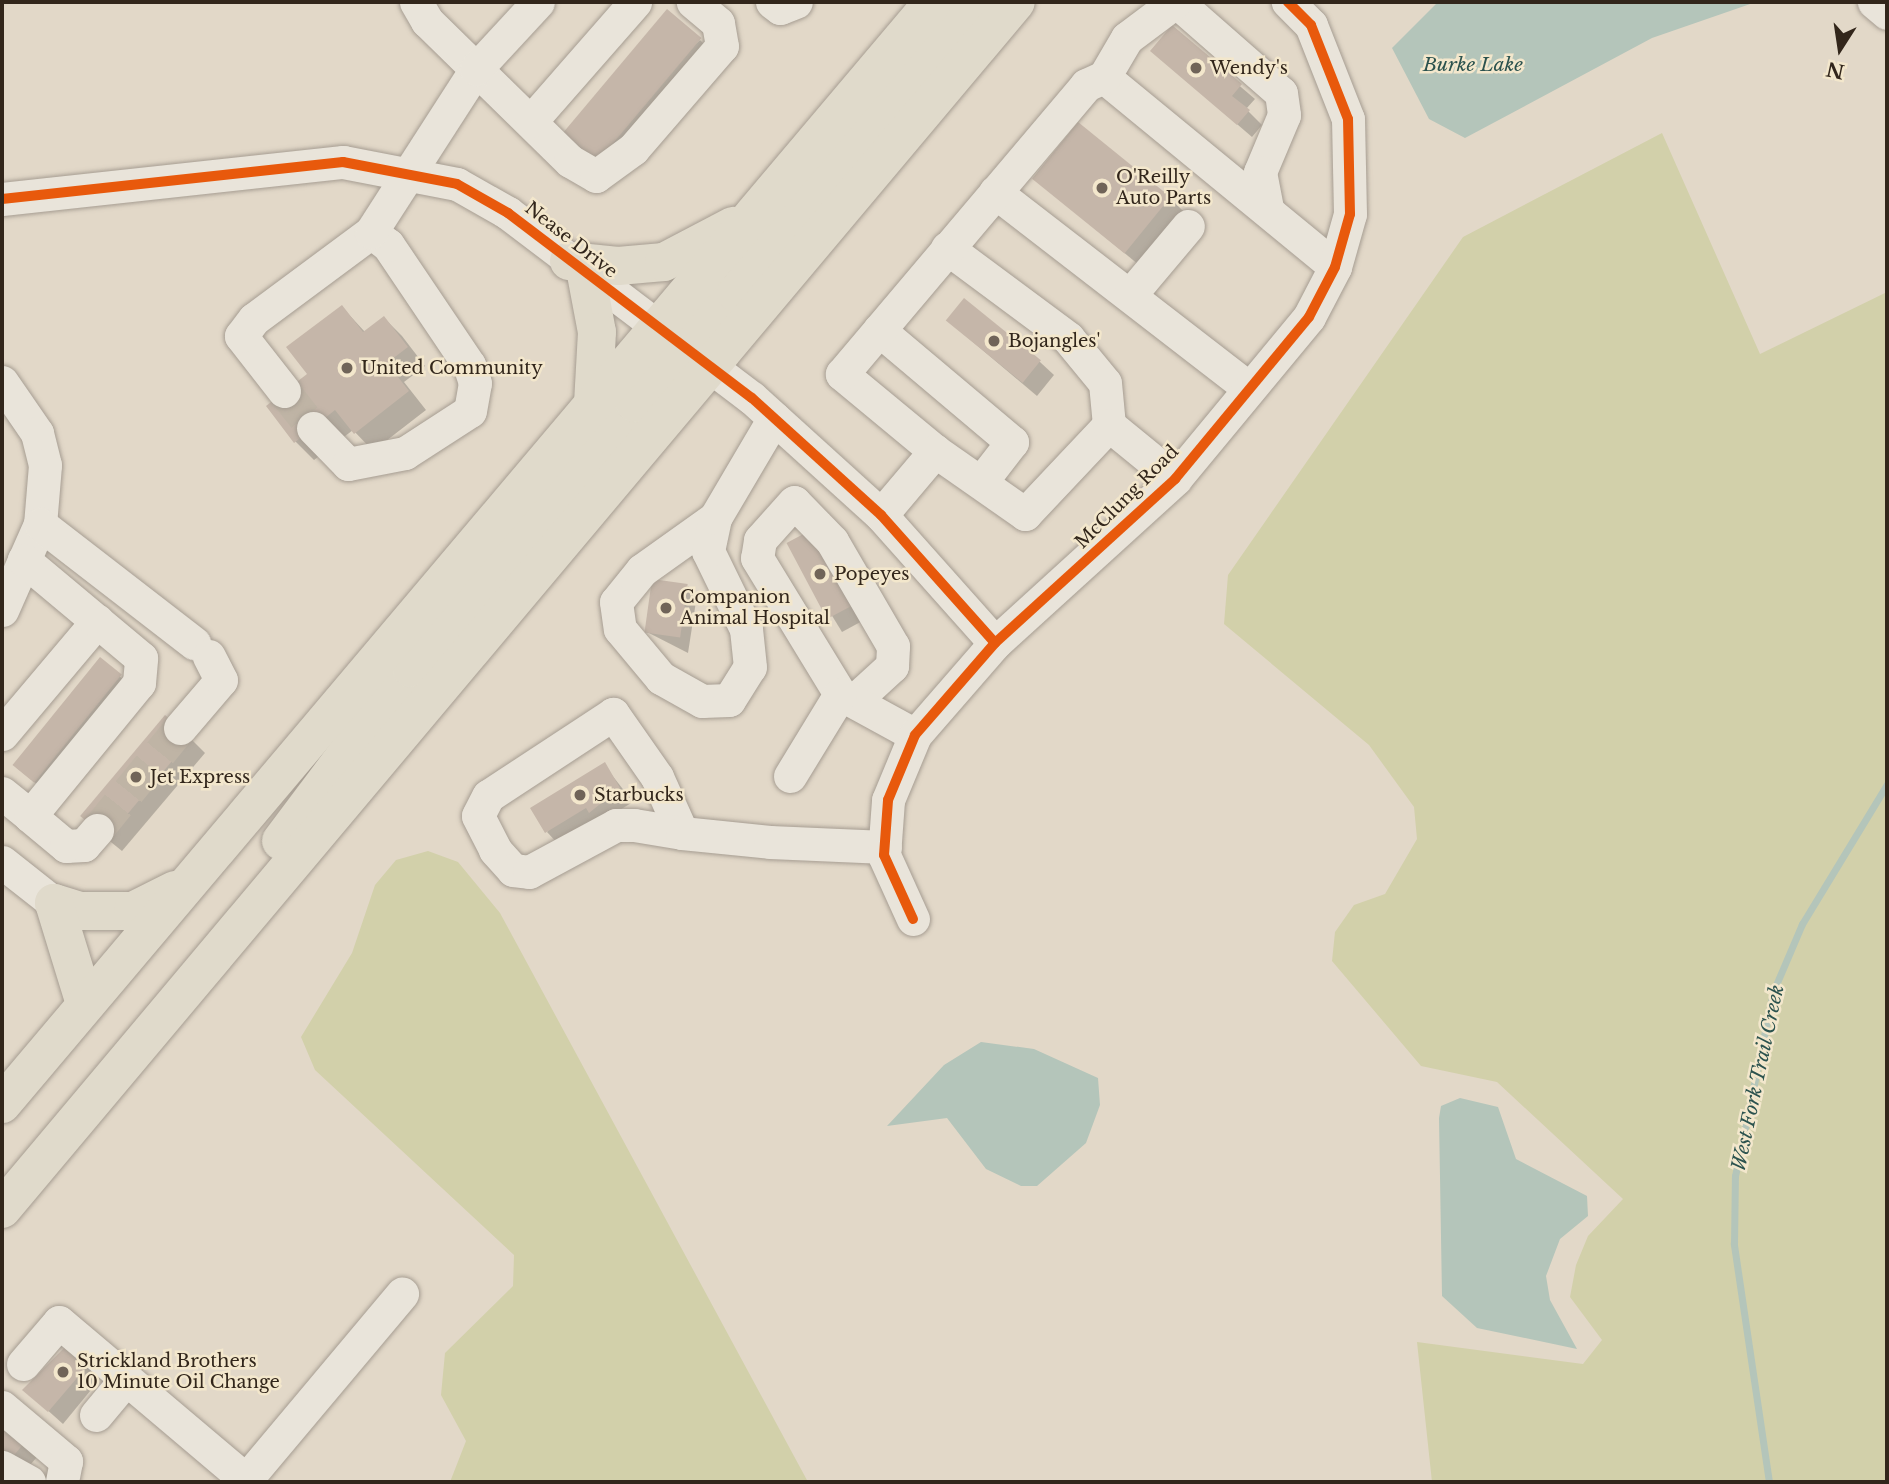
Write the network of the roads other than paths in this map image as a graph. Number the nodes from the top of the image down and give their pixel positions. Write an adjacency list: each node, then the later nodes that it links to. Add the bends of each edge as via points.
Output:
1 (416, 2): 14 (street)
2 (538, 2): 14 (street)
3 (635, 2): 16 (street)
4 (692, 2): 16 (street, via 718,23 722,46 633,149 596,176 569,162)
5 (772, 2): 6 (street, via 780,8)
6 (796, 2)
7 (933, 2): 23 (main road)
8 (976, 2): 31 (main road)
9 (1016, 2): 31 (main road)
10 (1176, 2): 15 (street, via 1127,38); 17 (street, via 1281,93 1284,115)
11 (1288, 2): 28 (street, McClung Road, via 1311,25 1348,119 1350,214)
12 (1874, 2): 13 (street)
13 (1887, 13)
14 (476, 69): 16 (street); 19 (street)
15 (1104, 77): 18 (street); 20 (street, via 1086,85)
16 (531, 121)
17 (1267, 149): 18 (street, via 1245,163); 22 (street, via 1261,172)
18 (1211, 165): 22 (street)
19 (409, 172): 21 (street, Nease Drive, via 343,162); 25 (street); 27 (street, Nease Drive, via 483,197)
20 (995, 192): 26 (street); 29 (street)
21 (2, 198)
22 (1267, 207): 28 (street)
23 (753, 215): 27 (main road, via 664,262); 31 (main road)
24 (1188, 226): 29 (street)
25 (371, 233): 34 (street, via 254,319 241,337); 38 (street, via 388,245 469,365 475,383 470,411 405,453 348,464)
26 (947, 248): 30 (street); 37 (street, via 1068,338 1105,383)
27 (577, 267): 31 (street, Nease Drive); 35 (main road, via 597,332)
28 (1335, 267): 33 (street, McClung Road, via 1309,317)
29 (1130, 295): 33 (street)
30 (879, 330): 39 (street, via 842,374); 42 (street, via 1012,442)
31 (685, 348): 35 (main road); 36 (street, Nease Drive); 69 (main road, via 189,987)
32 (2, 382): 46 (street, via 37,433 45,465)
33 (1249, 388): 41 (street, McClung Road)
34 (284, 391)
35 (593, 403): 64 (main road)
36 (774, 418): 40 (street, Nease Drive); 45 (street)
37 (1109, 425): 41 (street); 42 (street, via 1025,514)
38 (313, 428)
39 (935, 451): 42 (street); 44 (street)
40 (826, 464): 43 (street); 44 (street, Nease Drive)
41 (1175, 479): 52 (street, McClung Road)
42 (981, 482)
43 (794, 502): 53 (street, via 760,540 757,558); 53 (street, via 832,541 893,646 892,666)
44 (881, 515): 52 (street, Nease Drive)
45 (715, 518): 45 (street, via 708,551 746,629 751,667 729,700 702,701 661,678 620,629 616,602 642,570)
46 (40, 524): 47 (street); 48 (street)
47 (24, 560): 49 (street); 50 (street)
48 (146, 609): 51 (street); 54 (street, via 221,680)
49 (2, 610)
50 (97, 621): 51 (street); 55 (street)
51 (122, 642): 59 (street, via 141,657 139,683)
52 (995, 643): 56 (street, McClung Road)
53 (848, 696): 56 (street, via 884,723); 57 (street)
54 (180, 727)
55 (2, 734)
56 (915, 734): 62 (street, McClung Road, via 888,800)
57 (790, 776)
58 (2, 793): 59 (street)
59 (30, 816): 60 (street, via 66,846 84,845)
60 (97, 830)
61 (682, 833): 61 (street, via 657,778 613,714 488,796 478,816 495,850 513,870 529,872 616,825); 62 (street)
62 (885, 847): 66 (street, McClung Road)
63 (2, 862): 65 (street)
64 (186, 885): 65 (main road, via 133,911 80,911); 67 (main road)
65 (54, 903): 67 (main road)
66 (913, 919)
67 (85, 1004): 68 (main road)
68 (2, 1104)
69 (2, 1209)
70 (402, 1294): 76 (street)
71 (23, 1364): 72 (street, via 59,1322)
72 (126, 1378): 74 (street); 76 (street)
73 (2, 1407): 78 (street, via 66,1461)
74 (96, 1415)
75 (2, 1466): 77 (street)
76 (245, 1481)
77 (29, 1482)
78 (62, 1482)

